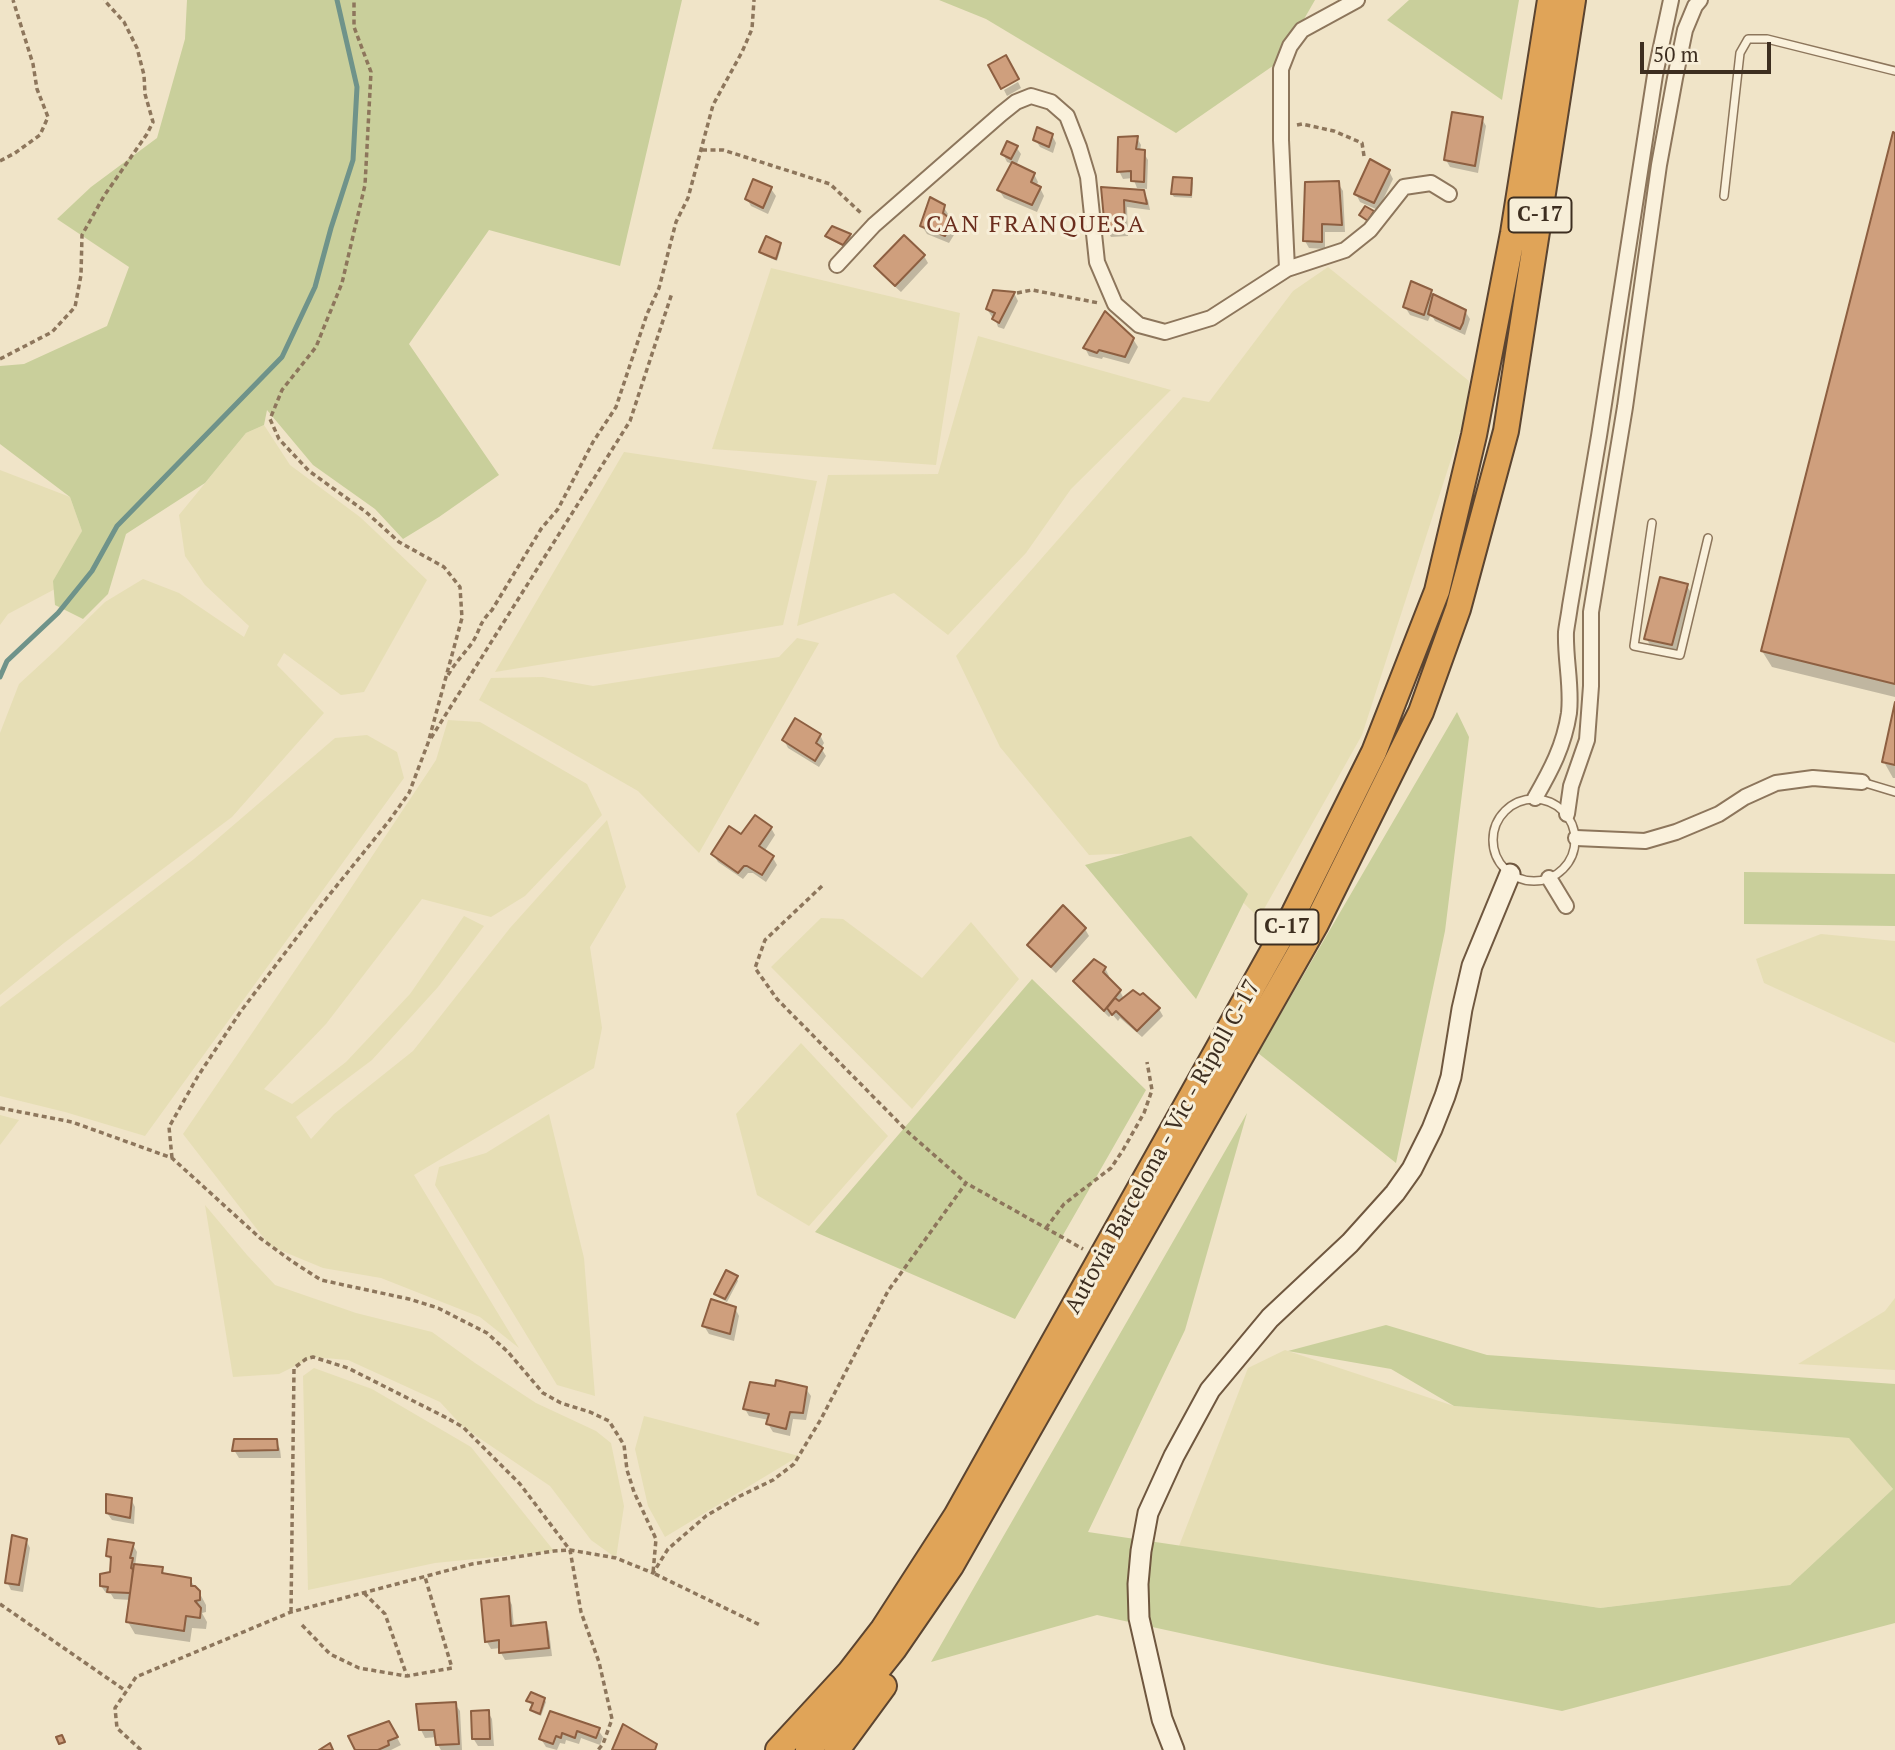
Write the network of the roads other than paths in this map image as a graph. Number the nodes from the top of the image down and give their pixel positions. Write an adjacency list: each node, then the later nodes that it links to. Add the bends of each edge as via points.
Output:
1 (1357, 0): 10 (street, via 1302,30 1281,69)
2 (1550, 0): 22 (highway, Autovia Barcelona - Vic - Ripoll C-17 / C-17, via 1474,435 1437,591 1374,752 1294,913 956,1516 883,1629)
3 (1573, 0): 21 (highway, Autovia Barcelona - Vic - Ripoll C-17 / C-17, via 1506,431 1458,609 1421,712 1316,924)
4 (1671, 0): 15 (street, via 1655,75 1566,633 1569,712 1556,761)
5 (1700, 0): 16 (street, via 1685,30 1659,165 1592,600 1587,740)
6 (1895, 71): 8 (lane, via 1767,39 1748,39 1740,53)
7 (1450, 194): 10 (street, via 1431,183 1404,187 1370,230 1345,250)
8 (1724, 196)
9 (838, 265): 10 (street, via 874,225 1016,102 1031,96 1051,102 1067,117 1088,177 1097,262 1115,304 1139,325 1165,332 1210,318)
10 (1287, 269)
11 (1652, 523): 12 (lane, via 1634,646 1681,655)
12 (1708, 538)
13 (1861, 782): 14 (lane); 17 (street, via 1813,778 1776,783 1719,814 1645,841)
14 (1895, 792)
15 (1535, 798): 16 (lane, via 1547,800); 18 (lane, via 1509,806 1494,827 1494,853)
16 (1567, 814): 17 (lane)
17 (1576, 838): 19 (lane, via 1564,869)
18 (1510, 874): 19 (lane, via 1523,880); 25 (street, via 1472,966 1446,1096 1412,1169 1395,1194 1270,1318 1210,1390 1148,1513 1138,1584 1139,1618 1162,1719)
19 (1549, 878): 20 (street)
20 (1566, 906)
21 (951, 1566): 23 (highway, Autovia Barcelona - Vic - Ripoll C-17 / C-17, via 886,1659); 24 (highway, via 945,1600)
22 (778, 1750)
23 (808, 1750)
24 (837, 1750)
25 (1174, 1750)

